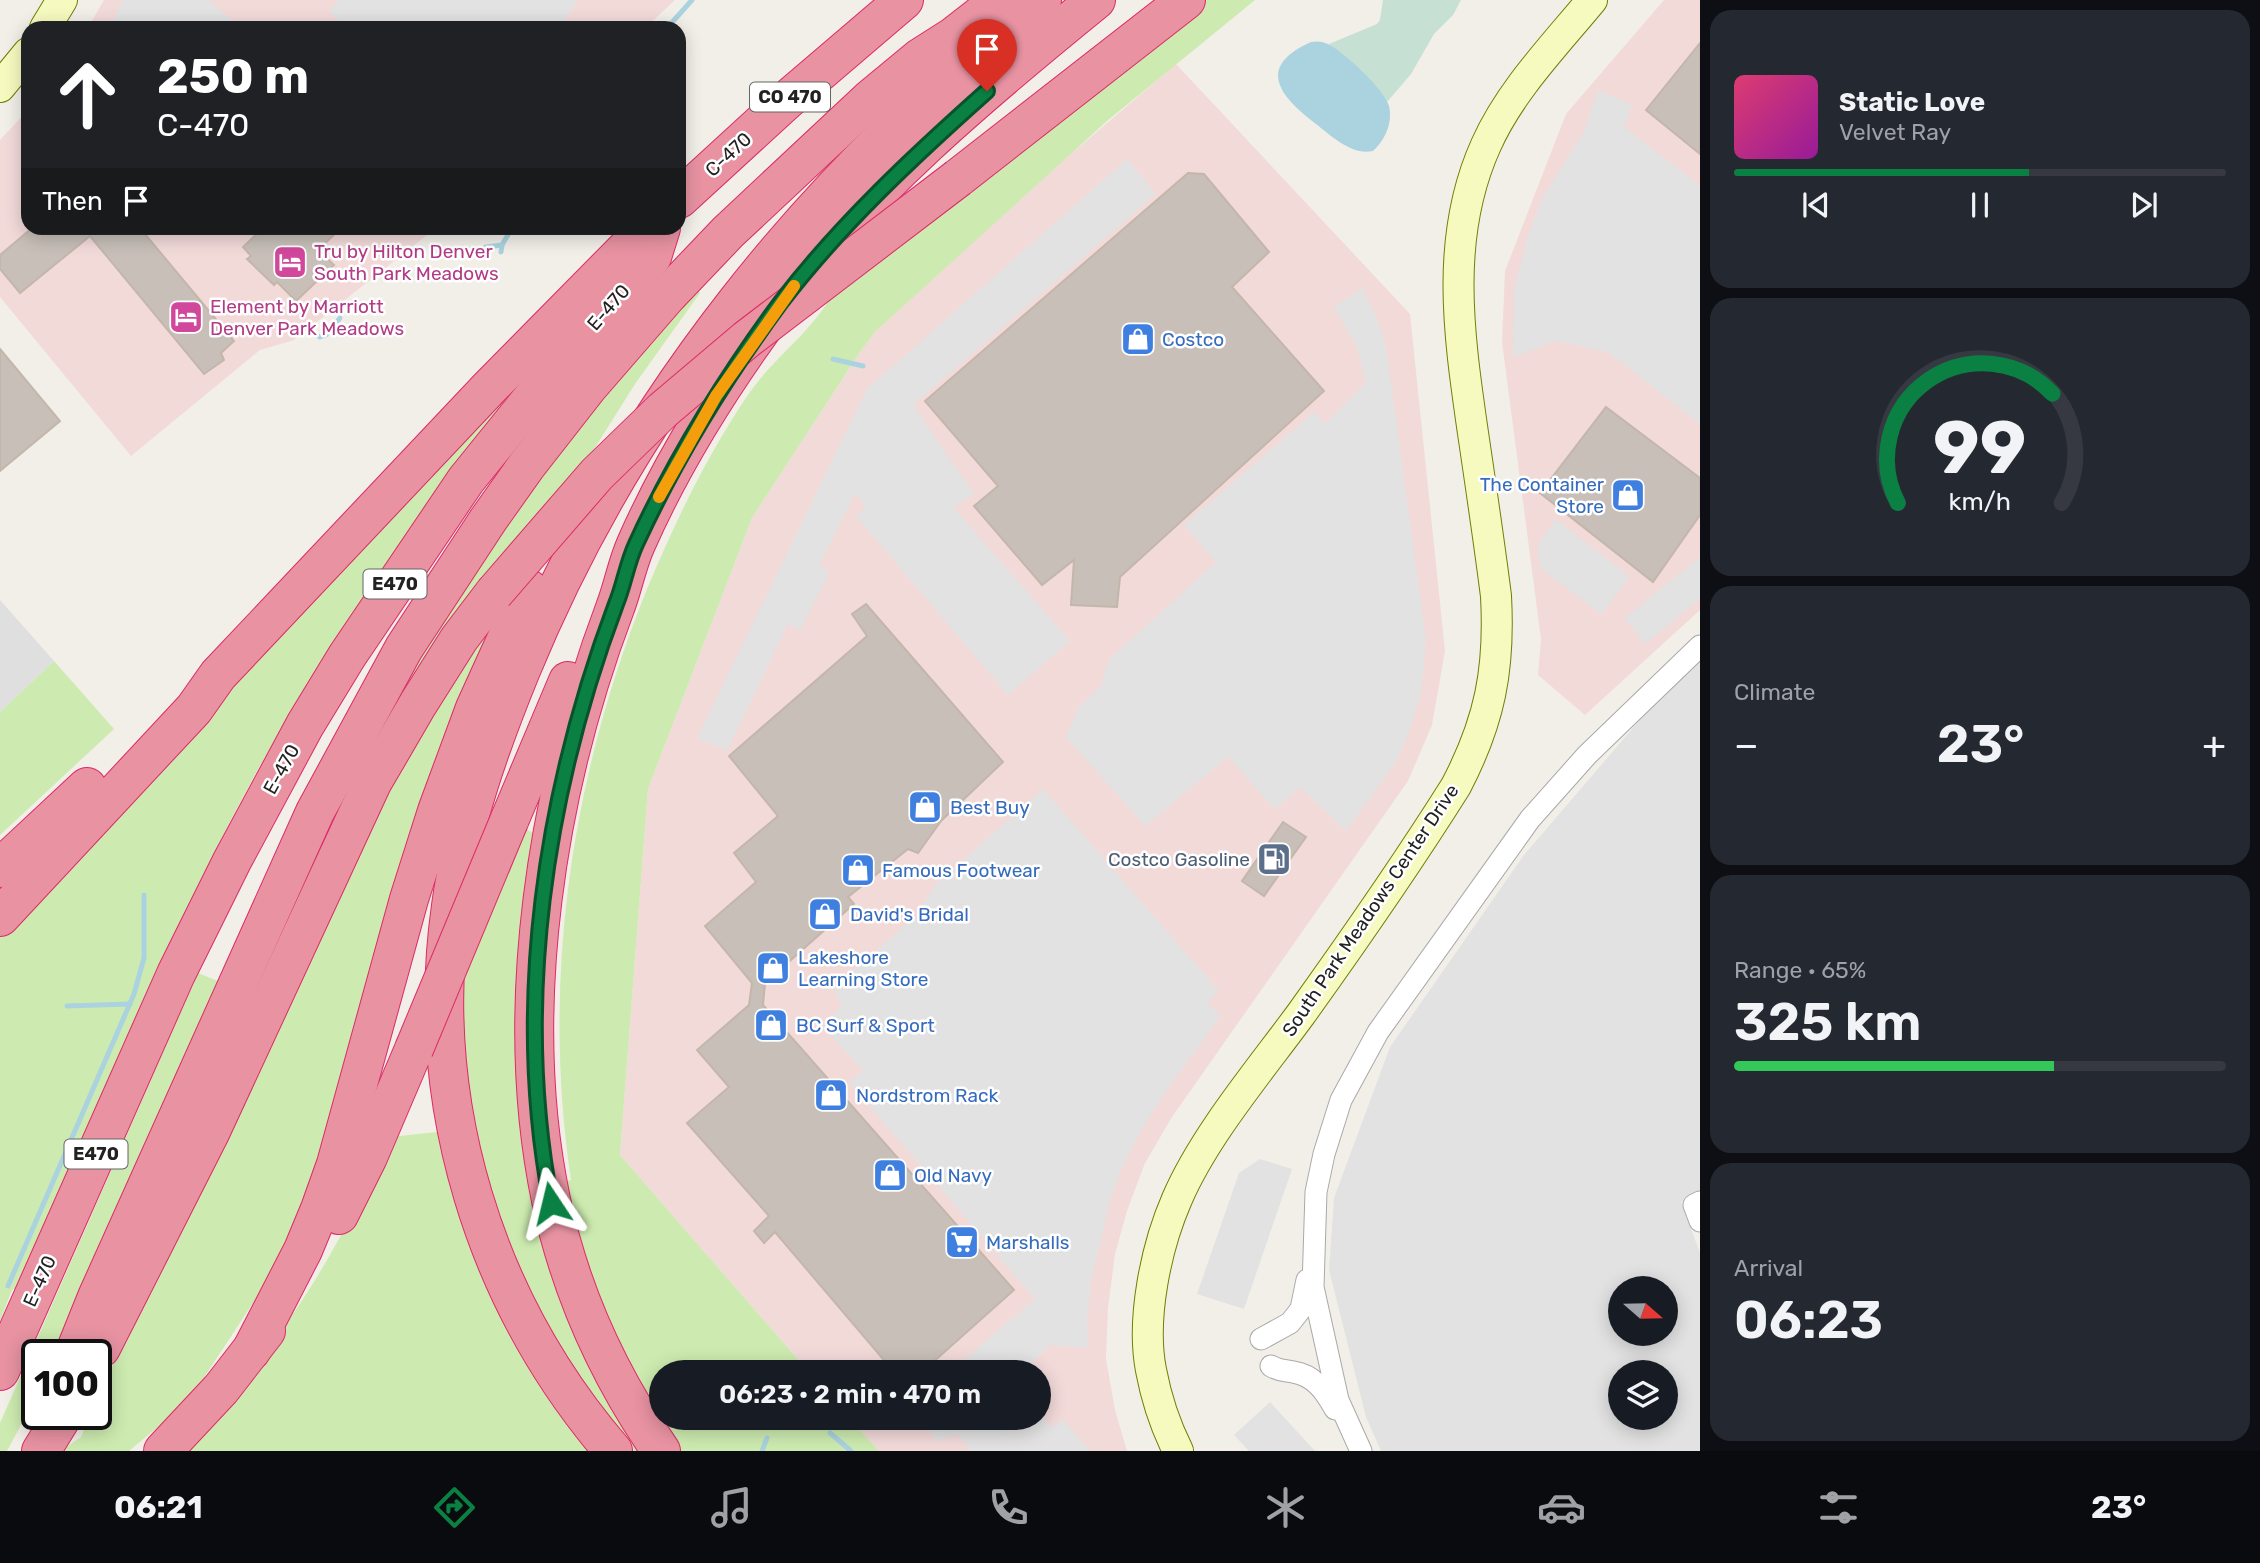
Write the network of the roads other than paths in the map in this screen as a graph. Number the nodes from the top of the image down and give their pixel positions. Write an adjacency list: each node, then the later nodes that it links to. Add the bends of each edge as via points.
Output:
1 (62, 0): 8 (main road)
2 (904, 0): 12 (highway, C-470 / CO 470)
3 (999, 0): 9 (highway)
4 (1042, 0): 35 (highway, via 944,81 862,159 767,264 704,345 641,437 576,551 529,651 475,799 450,907 444,989 448,1081 456,1130 483,1226 515,1305 560,1381)
5 (1096, 0): 15 (highway, via 919,152 803,275 716,396)
6 (1186, 0): 24 (highway, bridge, via 676,398 597,474 494,593 437,674 381,767 210,1133)
7 (1592, 0): 37 (main road, South Park Meadows Center Drive, via 1498,121 1477,165 1463,212 1459,315 1497,609 1490,704 1456,786 1207,1144 1177,1198 1152,1284 1148,1345 1151,1371)
8 (49, 21)
9 (954, 36): 23 (highway, via 869,100 684,278 568,412 453,571 390,672 315,812); 26 (highway, via 927,68 825,163 729,275 647,384 568,513 511,626 469,724 410,899 328,1188 303,1250)
10 (21, 62): 11 (main road)
11 (0, 87)
12 (686, 193)
13 (642, 235): 17 (highway, via 480,397)
14 (659, 235): 28 (highway, E-470 / E470, via 652,257 466,480 312,713 176,974)
15 (634, 548): 26 (highway, bridge, via 612,578 373,1146 303,1276); 36 (highway, via 578,720 553,835 538,959 536,1085 551,1203 574,1282 608,1363)
16 (1700, 646): 22 (street, via 1602,739 1530,819 1378,1032 1341,1100 1324,1154 1316,1192)
17 (218, 675): 18 (highway, via 186,695); 19 (highway, via 194,709)
18 (0, 868)
19 (0, 917)
20 (1700, 1202): 21 (street, via 1694,1205)
21 (1700, 1221)
22 (1313, 1265): 25 (street, via 1301,1310 1290,1323); 29 (street, via 1312,1287 1323,1341)
23 (80, 1339)
24 (105, 1339)
25 (1261, 1339)
26 (251, 1351): 34 (highway)
27 (1271, 1366): 29 (street, via 1308,1377 1323,1388)
28 (0, 1371)
29 (1346, 1419): 38 (street)
30 (44, 1430): 32 (highway)
31 (54, 1430): 33 (highway)
32 (35, 1451)
33 (41, 1451)
34 (163, 1451)
35 (612, 1451)
36 (661, 1451)
37 (1178, 1451)
38 (1361, 1451)

